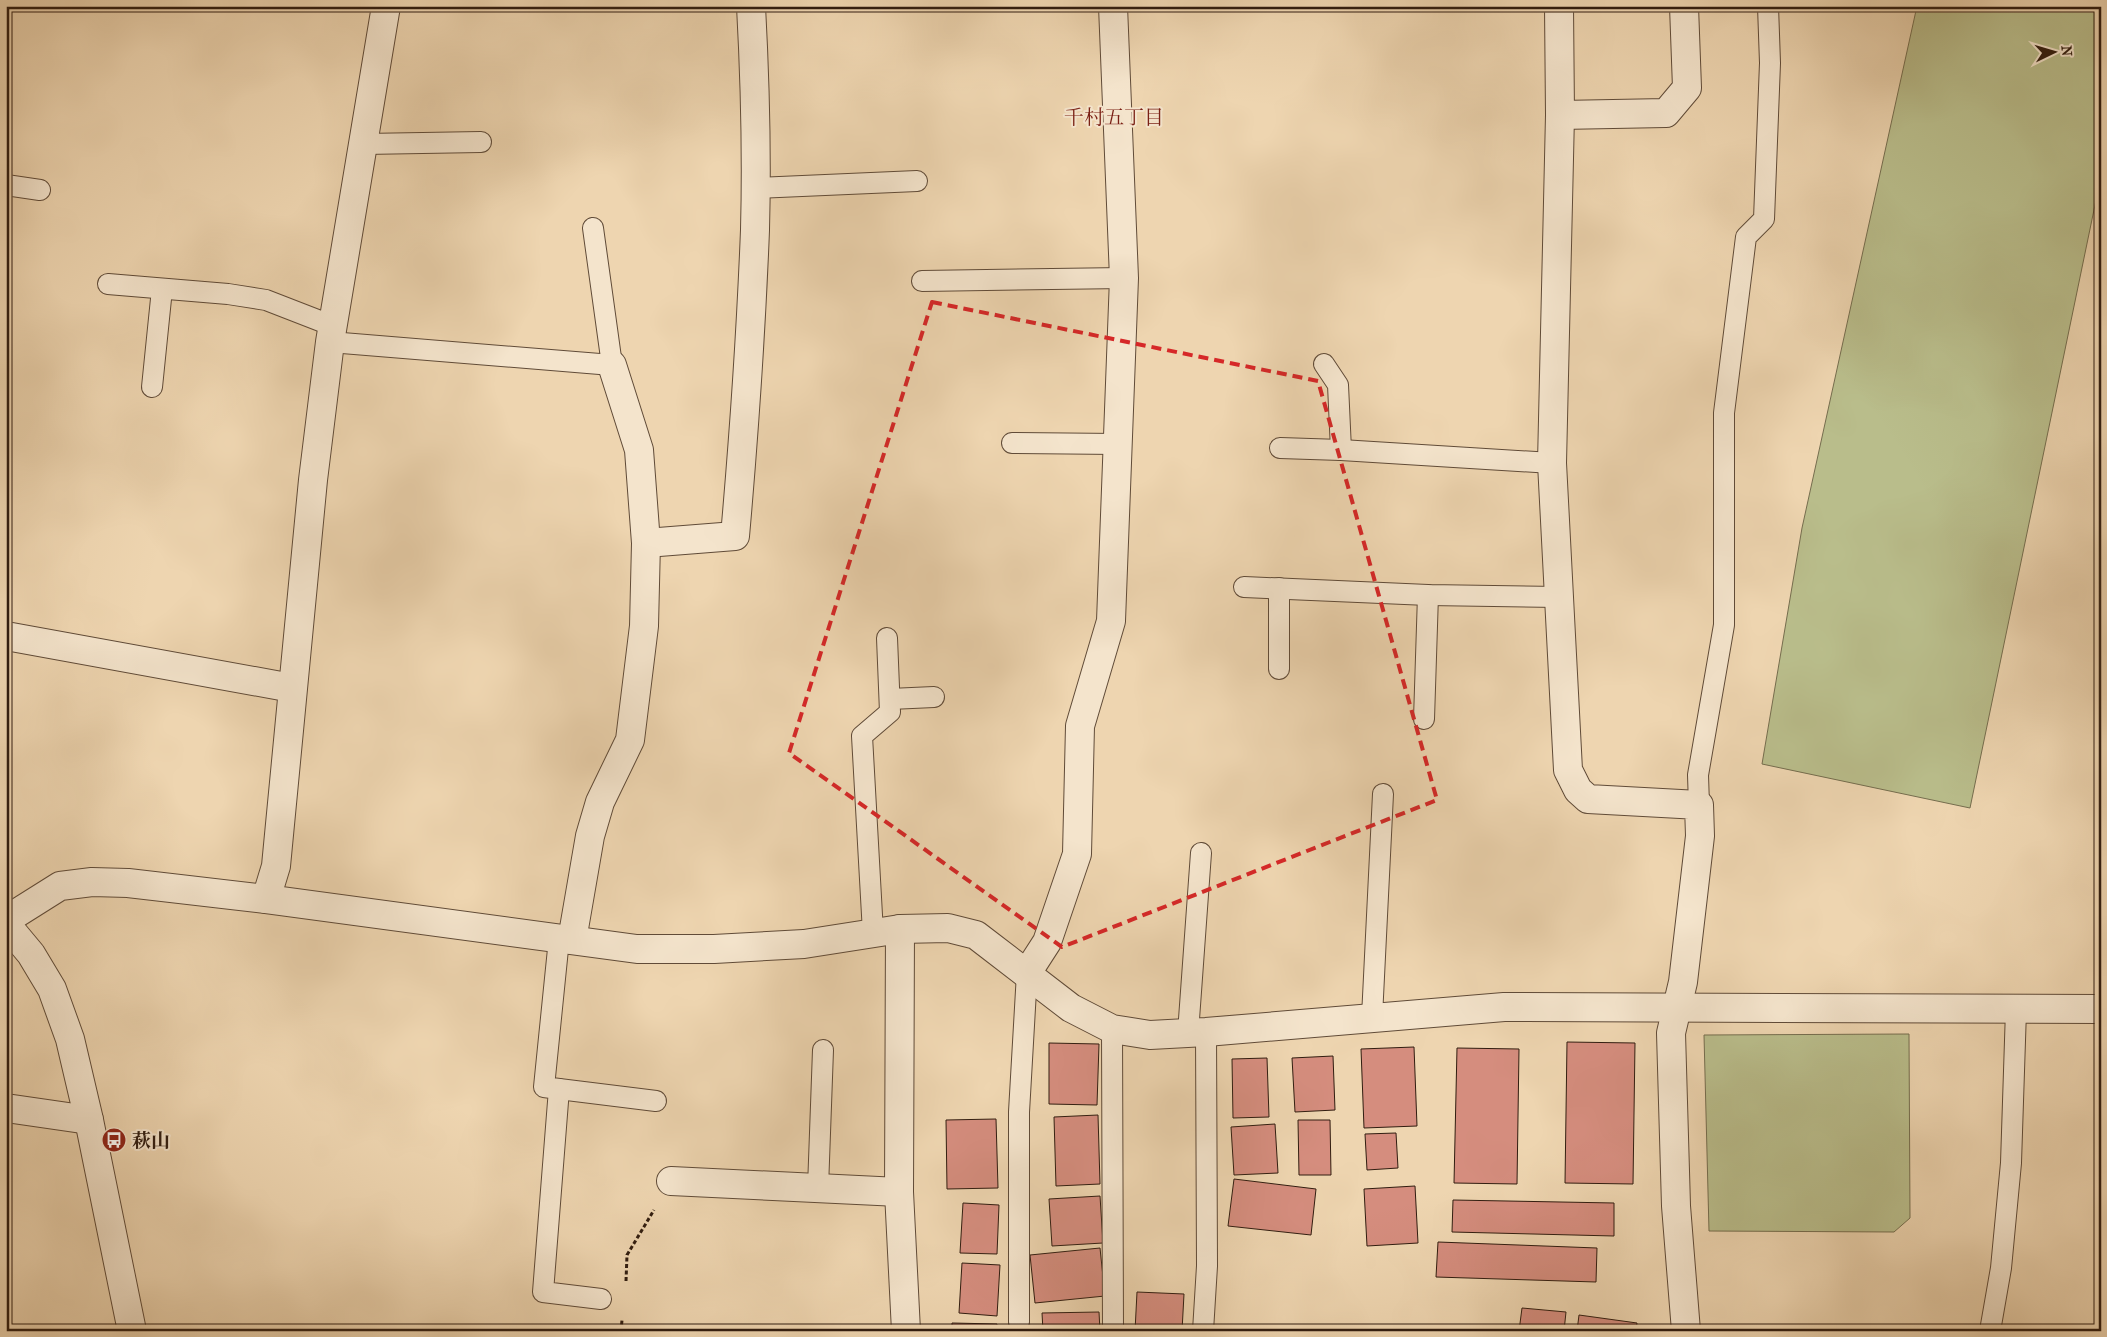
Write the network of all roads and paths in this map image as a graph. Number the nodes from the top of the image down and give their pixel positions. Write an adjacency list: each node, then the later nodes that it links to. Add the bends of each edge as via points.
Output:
1 (386, 6): 9 (street)
2 (751, 6): 12 (street)
3 (1113, 6): 15 (street)
4 (1559, 6): 7 (street)
5 (1684, 6): 7 (street, via 1687,88 1666,113)
6 (1768, 6): 41 (lane, via 1770,63 1764,219 1746,237 1724,414 1724,625 1698,774)
7 (1560, 115): 27 (street)
8 (481, 142): 9 (lane)
9 (364, 144): 19 (street)
10 (917, 181): 12 (lane)
11 (6, 185): 13 (lane)
12 (755, 188): 28 (street, via 746,406 735,536)
13 (40, 190)
14 (593, 228): 21 (lane)
15 (1124, 278): 16 (lane); 24 (street)
16 (922, 281)
17 (108, 284): 18 (lane)
18 (162, 289): 19 (lane, via 266,300); 22 (lane)
19 (331, 334): 21 (lane); 36 (street)
20 (1324, 364): 26 (lane, via 1338,385)
21 (612, 365): 28 (street, via 639,450)
22 (152, 387)
23 (1012, 443): 24 (lane)
24 (1118, 444): 48 (street, via 1111,622 1080,726 1077,854 1047,942)
25 (1280, 448): 26 (lane)
26 (1341, 450): 27 (lane)
27 (1552, 463): 32 (street)
28 (646, 543): 47 (street, via 644,626 630,740 600,802)
29 (1244, 587): 30 (lane)
30 (1279, 588): 31 (lane); 35 (lane)
31 (1428, 595): 32 (lane); 39 (lane)
32 (1558, 597): 41 (street, via 1568,770 1578,790 1588,800)
33 (6, 636): 36 (street)
34 (887, 638): 38 (lane)
35 (1279, 669)
36 (292, 688): 43 (street, via 276,866)
37 (934, 697): 38 (lane)
38 (890, 699): 46 (lane, via 890,712 862,736)
39 (1424, 719)
40 (1383, 794): 52 (lane)
41 (1699, 805): 49 (street, via 1700,836 1683,982)
42 (1201, 853): 54 (lane)
43 (266, 899): 44 (street, via 128,883 92,882 60,886); 47 (street)
44 (6, 922): 59 (street, via 32,954 52,989 70,1039)
45 (900, 929): 46 (street); 48 (street, via 948,928 976,935); 62 (street)
46 (873, 933): 47 (street, via 804,944 714,949 637,949)
47 (566, 939): 56 (lane, via 544,1087)
48 (1027, 973): 53 (street, via 1071,1008); 66 (lane, via 1019,1112)
49 (1676, 1008): 51 (street); 52 (street, via 1504,1007); 72 (street, via 1671,1033 1676,1206)
50 (2101, 1009): 51 (street)
51 (2016, 1010): 73 (lane, via 2011,1163 2001,1268)
52 (1372, 1017): 54 (street)
53 (1112, 1029): 54 (street, via 1150,1035); 70 (lane)
54 (1197, 1033): 71 (lane, via 1208,1266)
55 (823, 1050): 61 (lane)
56 (559, 1089): 57 (lane); 64 (lane, via 543,1292)
57 (656, 1101)
58 (6, 1108): 59 (street)
59 (89, 1120): 67 (street)
60 (671, 1181): 61 (street); 63 (path, via 627,1255)
61 (818, 1188): 62 (street)
62 (899, 1192): 69 (street)
63 (625, 1283)
64 (601, 1299)
65 (623, 1311): 68 (path)
66 (1019, 1322)
67 (132, 1331)
68 (621, 1331)
69 (906, 1331)
70 (1113, 1331)
71 (1203, 1331)
72 (1686, 1331)
73 (1990, 1331)

